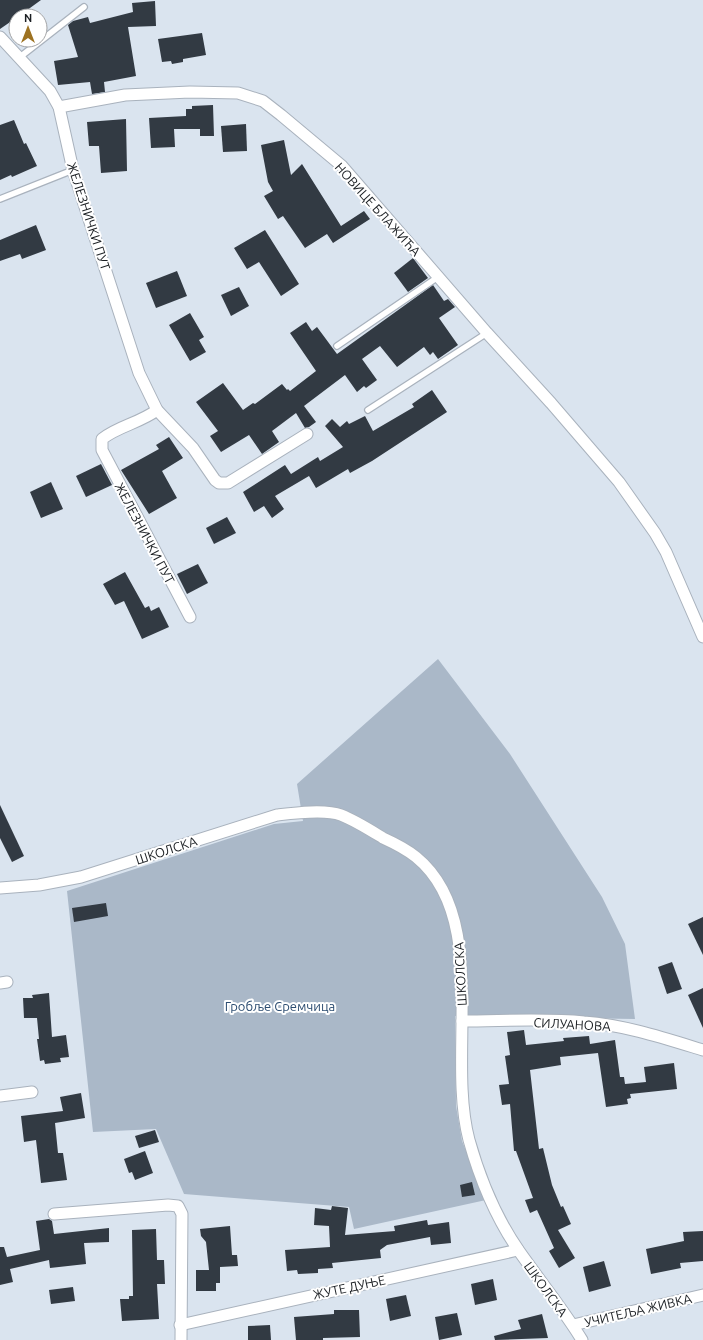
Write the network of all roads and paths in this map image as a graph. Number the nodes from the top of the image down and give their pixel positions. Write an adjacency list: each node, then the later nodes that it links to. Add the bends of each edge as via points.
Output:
1 (84, 7): 3 (lane)
2 (0, 36): 3 (street, ЖЕЛЕЗНИЧКИ ПУТ)
3 (20, 57): 4 (street, ЖЕЛЕЗНИЧКИ ПУТ, via 50,91)
4 (59, 107): 5 (street, ЖЕЛЕЗНИЧКИ ПУТ); 7 (street, НОВИЦЕ БЛАЖИЋА, via 124,95 190,92 238,93 264,101 342,166)
5 (73, 170): 6 (lane); 10 (street, ЖЕЛЕЗНИЧКИ ПУТ, via 139,373)
6 (0, 199)
7 (438, 277): 8 (street, НОВИЦЕ БЛАЖИЋА); 9 (lane)
8 (487, 333): 11 (lane); 14 (street, НОВИЦЕ БЛАЖИЋА, via 551,402 619,482 655,533 677,575)
9 (337, 346)
10 (157, 410): 12 (street, ЖЕЛЕЗНИЧКИ ПУТ, via 193,448 211,476 219,483 228,483); 13 (street, ЖЕЛЕЗНИЧКИ ПУТ, via 146,418 110,432 102,439 102,450)
11 (368, 410)
12 (307, 434)
13 (190, 617)
14 (703, 637)
15 (0, 888): 16 (street, ШКОЛСКА, via 39,885 81,877 277,815 306,812 340,815 404,848 429,871 443,893 461,946)
16 (462, 1021): 17 (street, СИЛУАНОВА, via 583,1022 650,1033); 21 (street, ШКОЛСКА, via 461,1087 469,1139 491,1201)
17 (703, 1050)
18 (32, 1092): 19 (street)
19 (0, 1096)
20 (54, 1214): 23 (street, via 178,1206 182,1214)
21 (518, 1250): 23 (street, ЖУТЕ ДУЊЕ); 24 (street, ШКОЛСКА)
22 (703, 1295): 24 (street, УЧИТЕЉА ЖИВКА)
23 (180, 1325): 25 (street)
24 (573, 1325): 26 (street, ШКОЛСКА)
25 (181, 1340)
26 (582, 1340)

